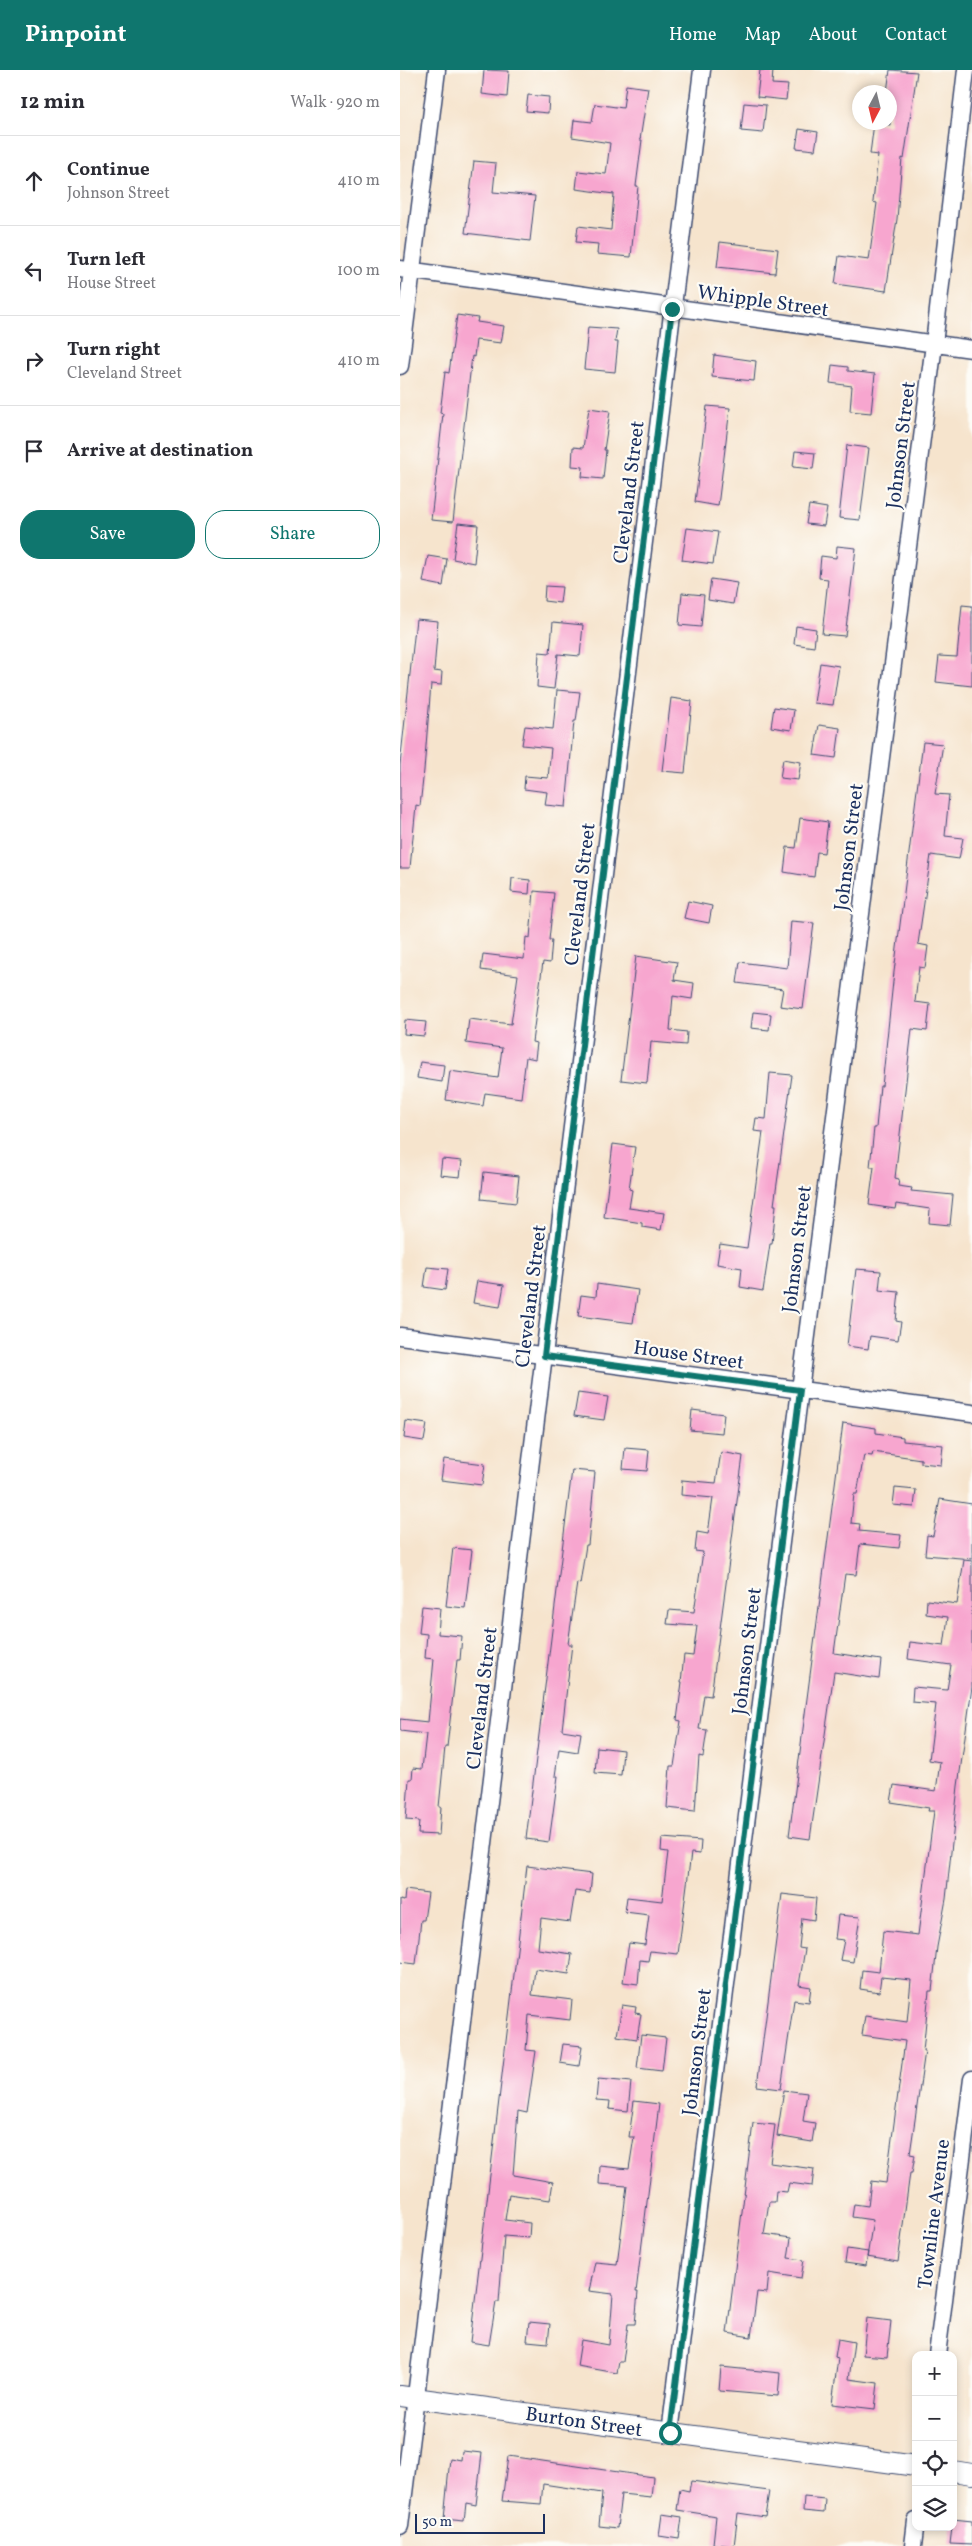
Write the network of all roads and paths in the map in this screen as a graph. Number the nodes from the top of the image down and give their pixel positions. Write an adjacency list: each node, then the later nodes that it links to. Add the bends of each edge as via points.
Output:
1 (437, 70): 4 (street)
2 (702, 70): 5 (street, Cleveland Street)
3 (966, 70): 6 (street, Johnson Street)
4 (406, 270): 5 (street, Whipple Street); 8 (street)
5 (672, 309): 6 (street, Whipple Street); 10 (street, Cleveland Street)
6 (934, 344): 7 (street, Whipple Street); 11 (street, Johnson Street)
7 (972, 349)
8 (400, 366)
9 (400, 1336): 10 (street, House Street)
10 (544, 1356): 11 (street, House Street); 16 (street, Cleveland Street)
11 (800, 1390): 12 (street, House Street); 17 (street, Johnson Street)
12 (972, 1413)
13 (972, 2079): 14 (street, Townline Avenue)
14 (967, 2161): 15 (street, Townline Avenue)
15 (938, 2351)
16 (408, 2397): 17 (street, Burton Street); 21 (street, Cleveland Street)
17 (670, 2433): 18 (street, Burton Street)
18 (912, 2465)
19 (957, 2472): 20 (street)
20 (972, 2474)
21 (400, 2526)
22 (915, 2531): 23 (street)
23 (913, 2546)

